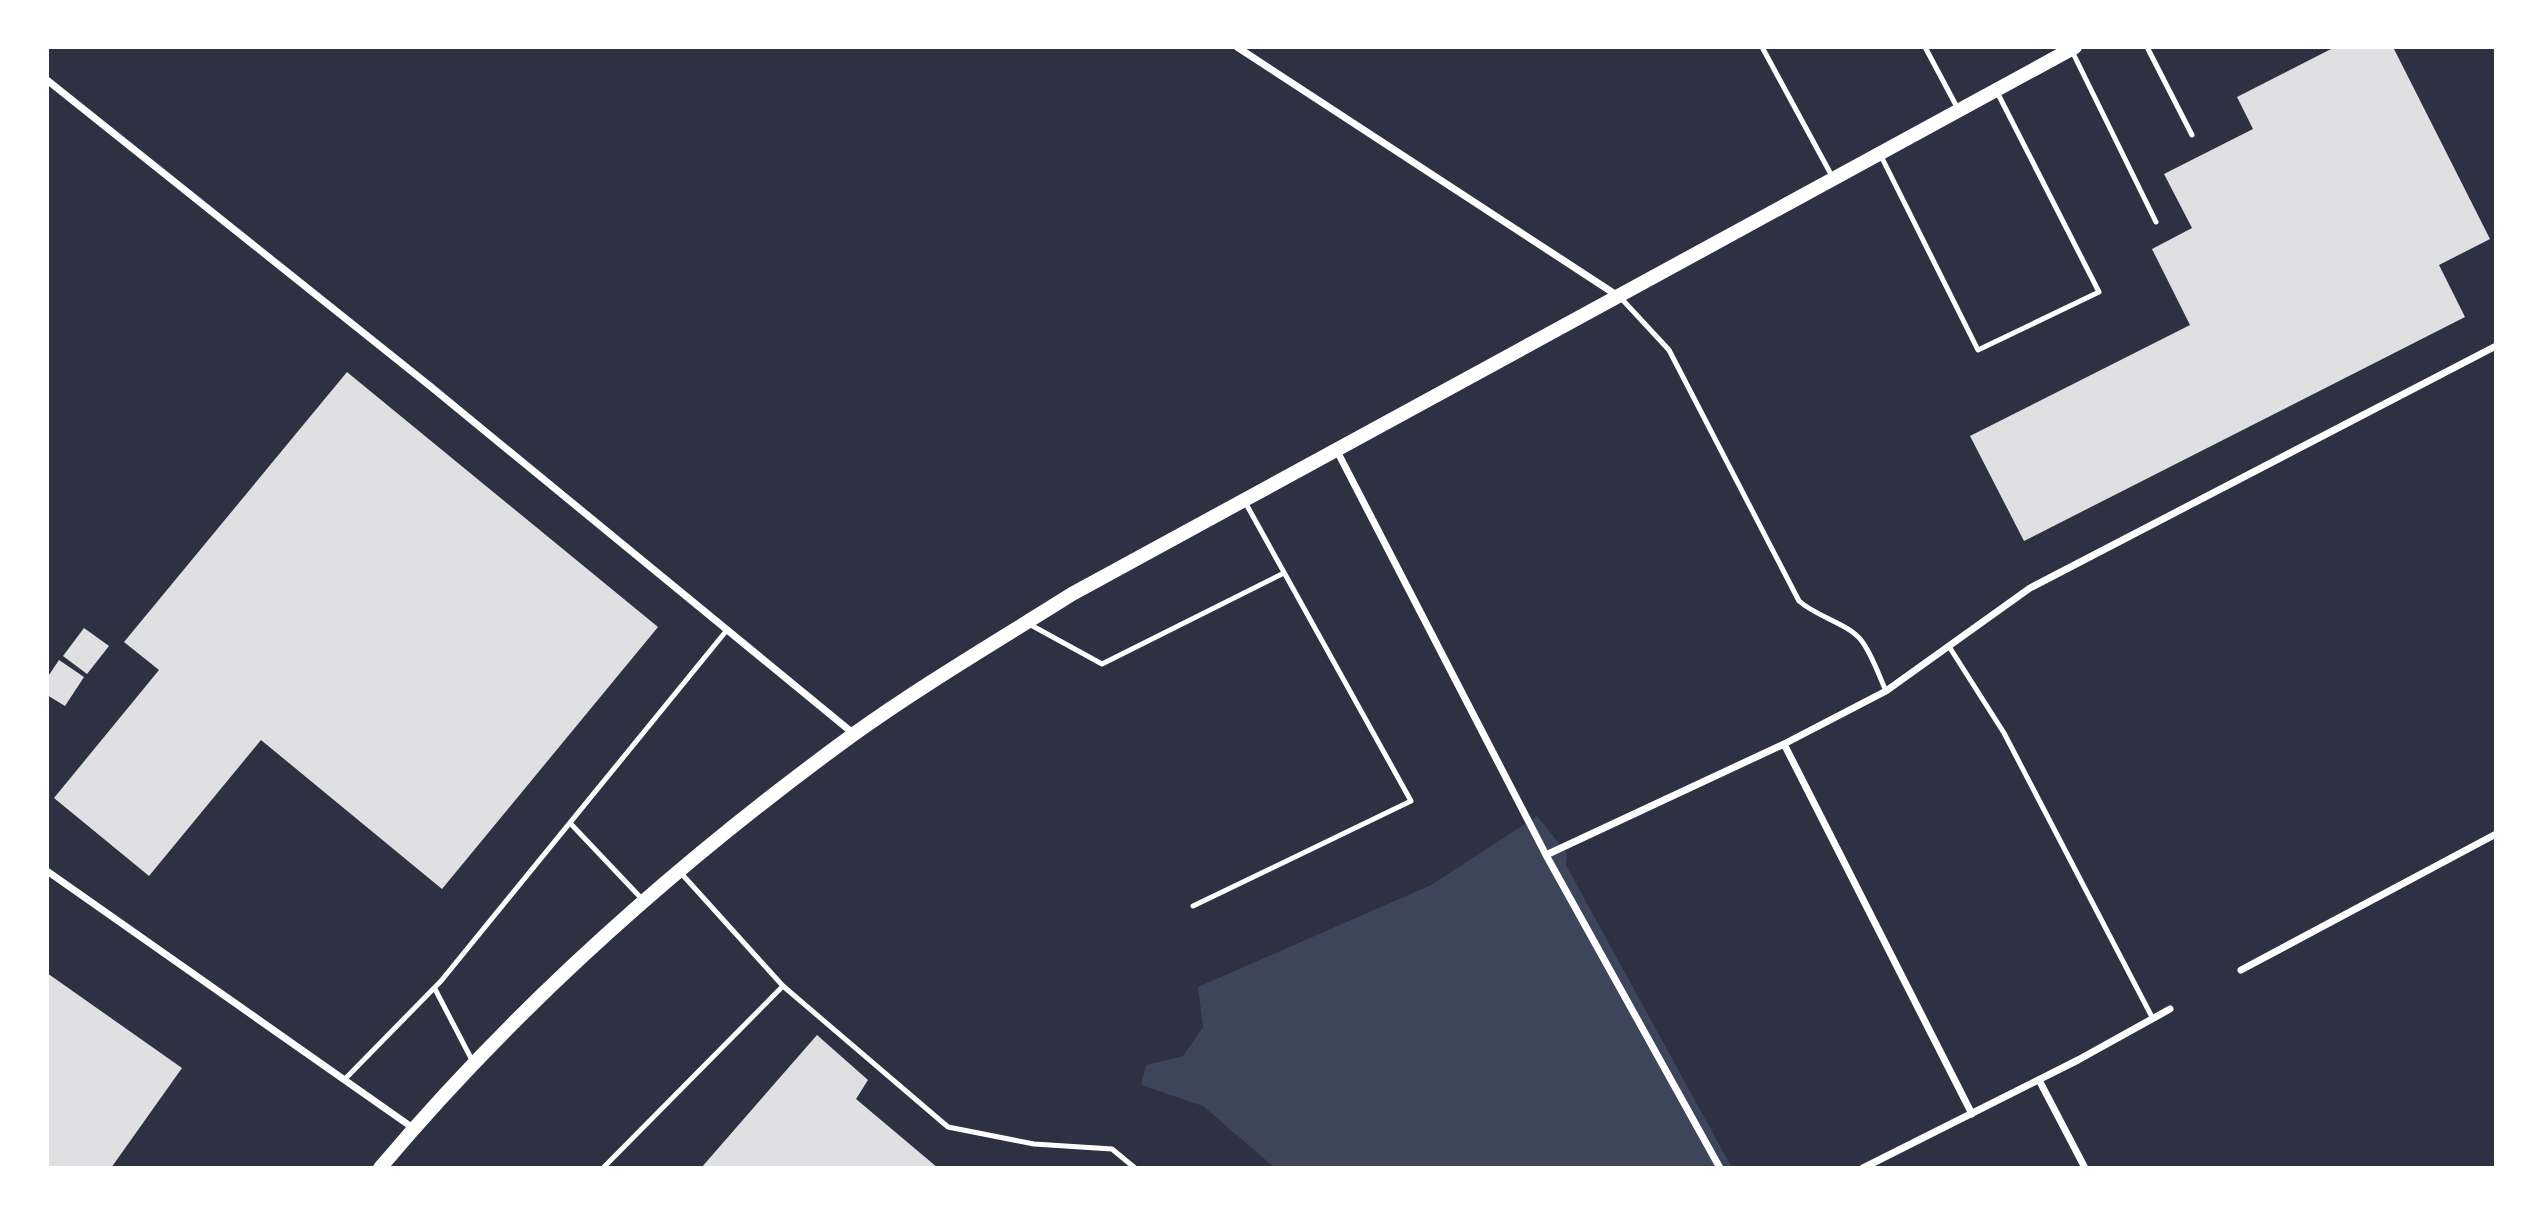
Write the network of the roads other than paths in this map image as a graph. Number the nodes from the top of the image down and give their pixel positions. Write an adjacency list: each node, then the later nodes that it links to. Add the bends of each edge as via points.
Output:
1 (1237, 47): 13 (street)
2 (1762, 47): 11 (lane)
3 (1925, 47): 8 (lane)
4 (2147, 47): 9 (lane)
5 (2073, 48): 7 (main road); 12 (lane)
6 (47, 80): 19 (street)
7 (1996, 89): 8 (main road); 10 (lane, via 2099,292 1978,350)
8 (1958, 109): 10 (main road)
9 (2192, 135)
10 (1880, 153): 11 (main road)
11 (1833, 178): 13 (main road)
12 (2156, 222)
13 (1619, 296): 15 (main road); 21 (lane, via 1669,350 1799,601 1861,640)
14 (2496, 345): 20 (street, via 2030,588)
15 (1336, 448): 16 (main road); 26 (street)
16 (1244, 499): 17 (lane); 18 (main road)
17 (1284, 573): 18 (lane, via 1102,664); 30 (lane, via 1411,801)
18 (1027, 622): 22 (main road)
19 (727, 629): 22 (street); 24 (lane)
20 (1950, 648): 21 (street); 35 (lane, via 2004,733)
21 (1886, 691): 23 (street)
22 (854, 734): 28 (main road)
23 (1784, 744): 26 (street); 39 (street)
24 (570, 823): 29 (lane); 33 (lane)
25 (2496, 835): 31 (street)
26 (1546, 855): 44 (street)
27 (47, 872): 37 (street)
28 (680, 872): 29 (main road); 32 (lane)
29 (645, 901): 36 (main road)
30 (1193, 906)
31 (2241, 970)
32 (783, 985): 42 (lane); 43 (lane, via 948,1127 1034,1144 1112,1149)
33 (435, 989): 36 (lane); 37 (lane)
34 (2170, 1009): 35 (street)
35 (2153, 1018): 38 (street)
36 (472, 1062): 40 (main road)
37 (345, 1079): 40 (street)
38 (2039, 1080): 39 (street); 46 (street)
39 (1972, 1114): 45 (street)
40 (413, 1128): 41 (main road)
41 (380, 1168)
42 (603, 1168)
43 (1135, 1168)
44 (1720, 1168)
45 (1863, 1168)
46 (2085, 1168)

